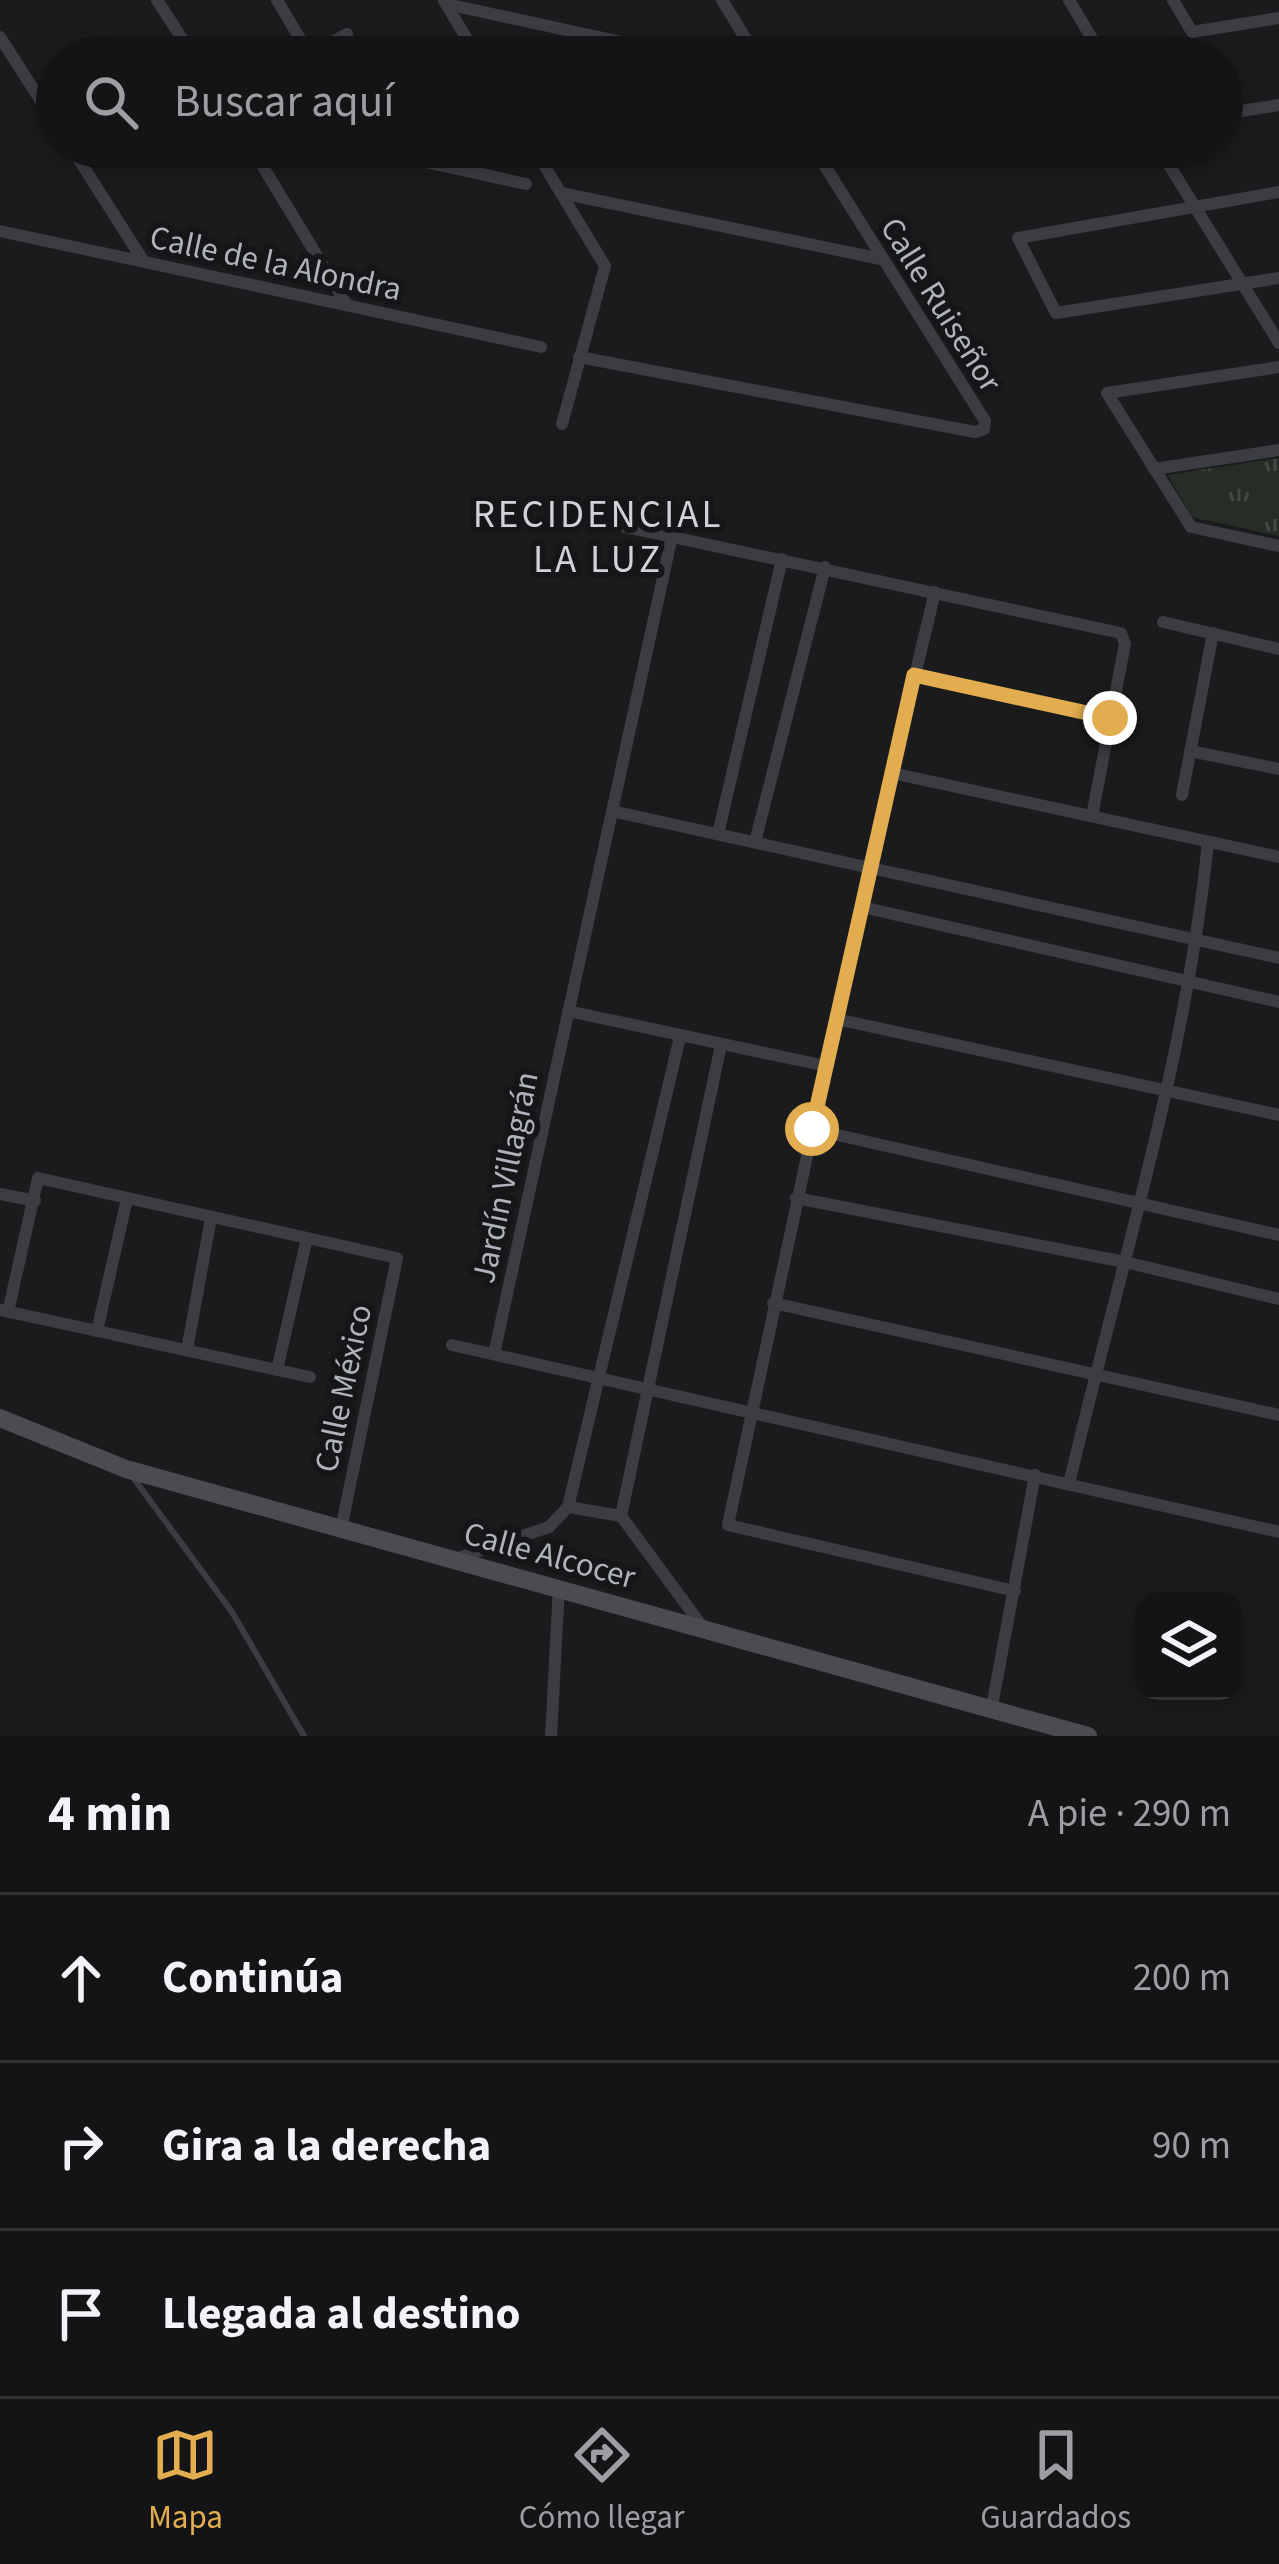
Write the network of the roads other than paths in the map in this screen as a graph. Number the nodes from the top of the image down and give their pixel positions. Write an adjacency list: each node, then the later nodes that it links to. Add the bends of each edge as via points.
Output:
1 (157, 0): 9 (street)
2 (277, 0): 10 (street)
3 (722, 0): 14 (street)
4 (1069, 0): 15 (street)
5 (1174, 0): 7 (street, via 1192,32)
6 (445, 2): 12 (street); 13 (street)
7 (1279, 18)
8 (347, 34): 11 (street)
9 (180, 36)
10 (298, 36)
11 (343, 36)
12 (465, 36)
13 (597, 36)
14 (744, 36)
15 (1091, 36)
16 (0, 37): 17 (street)
17 (36, 93)
18 (1279, 105): 19 (street)
19 (1243, 111)
20 (84, 168): 32 (street)
21 (263, 168): 35 (street)
22 (453, 168): 26 (street)
23 (546, 168): 28 (street)
24 (826, 168): 31 (street, Calle Ruiseñor)
25 (1171, 168): 29 (street)
26 (526, 184)
27 (1279, 192): 29 (street)
28 (561, 193): 31 (street); 38 (street, via 605,266)
29 (1195, 206): 34 (street); 34 (street, via 1018,238 1056,314)
30 (0, 231): 32 (street, Calle de la Alondra)
31 (881, 259): 38 (street, Calle Ruiseñor, via 983,429)
32 (144, 262): 35 (street, Calle de la Alondra)
33 (1279, 278): 34 (street)
34 (1243, 284): 36 (street)
35 (347, 305): 37 (street, Calle de la Alondra)
36 (1279, 343)
37 (541, 347)
38 (579, 357): 40 (street)
39 (1279, 367): 42 (street, via 1107,393)
40 (562, 424)
41 (1279, 450): 42 (street)
42 (1154, 469): 45 (street, via 1191,527)
43 (560, 513): 44 (street)
44 (672, 536): 46 (street); 58 (street, Jardín Villagrán)
45 (1279, 546)
46 (782, 559): 47 (street); 60 (street)
47 (825, 567): 48 (street); 61 (street)
48 (935, 592): 52 (street); 53 (street, via 1120,633 1125,644)
49 (1163, 622): 50 (street)
50 (1213, 633): 51 (street); 54 (street)
51 (1279, 649)
52 (914, 675): 53 (street); 56 (street)
53 (1110, 718): 59 (street)
54 (1190, 751): 55 (street); 57 (street)
55 (1279, 769)
56 (892, 773): 59 (street); 64 (street)
57 (1182, 795)
58 (612, 811): 60 (street); 70 (street, Jardín Villagrán)
59 (1092, 816): 62 (street)
60 (718, 834): 61 (street)
61 (755, 842): 64 (street)
62 (1208, 842): 63 (street); 66 (street)
63 (1279, 857)
64 (868, 867): 65 (street); 66 (street)
65 (862, 907): 68 (street); 71 (street)
66 (1198, 938): 67 (street); 68 (street)
67 (1279, 958)
68 (1189, 982): 69 (street); 75 (street)
69 (1279, 1002)
70 (568, 1011): 72 (street); 93 (street, Jardín Villagrán)
71 (836, 1019): 74 (street); 75 (street)
72 (680, 1037): 73 (street); 96 (street)
73 (721, 1045): 74 (street); 98 (street)
74 (826, 1066): 77 (street)
75 (1166, 1091): 76 (street); 82 (street)
76 (1279, 1115)
77 (812, 1129): 79 (street); 82 (street)
78 (0, 1194): 81 (street)
79 (796, 1198): 86 (street); 88 (street)
80 (127, 1199): 81 (street, via 38,1178); 83 (street); 90 (street)
81 (35, 1201): 89 (street)
82 (1138, 1204): 84 (street); 86 (street)
83 (211, 1218): 85 (street); 92 (street)
84 (1279, 1235)
85 (307, 1238): 94 (street); 107 (street, Calle México, via 397,1258)
86 (1125, 1262): 87 (street); 95 (street)
87 (1279, 1298)
88 (773, 1303): 95 (street); 99 (street)
89 (4, 1311): 90 (street)
90 (97, 1331): 92 (street)
91 (452, 1346): 93 (street)
92 (187, 1351): 94 (street)
93 (494, 1354): 96 (street)
94 (278, 1370): 97 (street)
95 (1095, 1375): 100 (street); 104 (street)
96 (602, 1376): 98 (street); 105 (street)
97 (310, 1377)
98 (650, 1389): 99 (street); 106 (street)
99 (749, 1408): 103 (street); 111 (street, via 728,1525)
100 (1279, 1414)
101 (0, 1418): 102 (street, Calle Alcocer)
102 (126, 1469): 107 (street, Calle Alcocer); 114 (lane, via 193,1551)
103 (1035, 1475): 104 (street); 111 (street)
104 (1070, 1484): 108 (street)
105 (568, 1507): 106 (street); 109 (street, via 549,1527)
106 (621, 1516): 112 (street)
107 (341, 1528): 109 (street, Calle Alcocer)
108 (1279, 1532)
109 (454, 1559): 110 (street, Calle Alcocer)
110 (559, 1586): 112 (street, Calle Alcocer); 115 (street)
111 (1015, 1591): 113 (street)
112 (703, 1627): 113 (street, Calle Alcocer)
113 (992, 1706): 116 (street, Calle Alcocer)
114 (304, 1736)
115 (551, 1736)
116 (1088, 1736)

